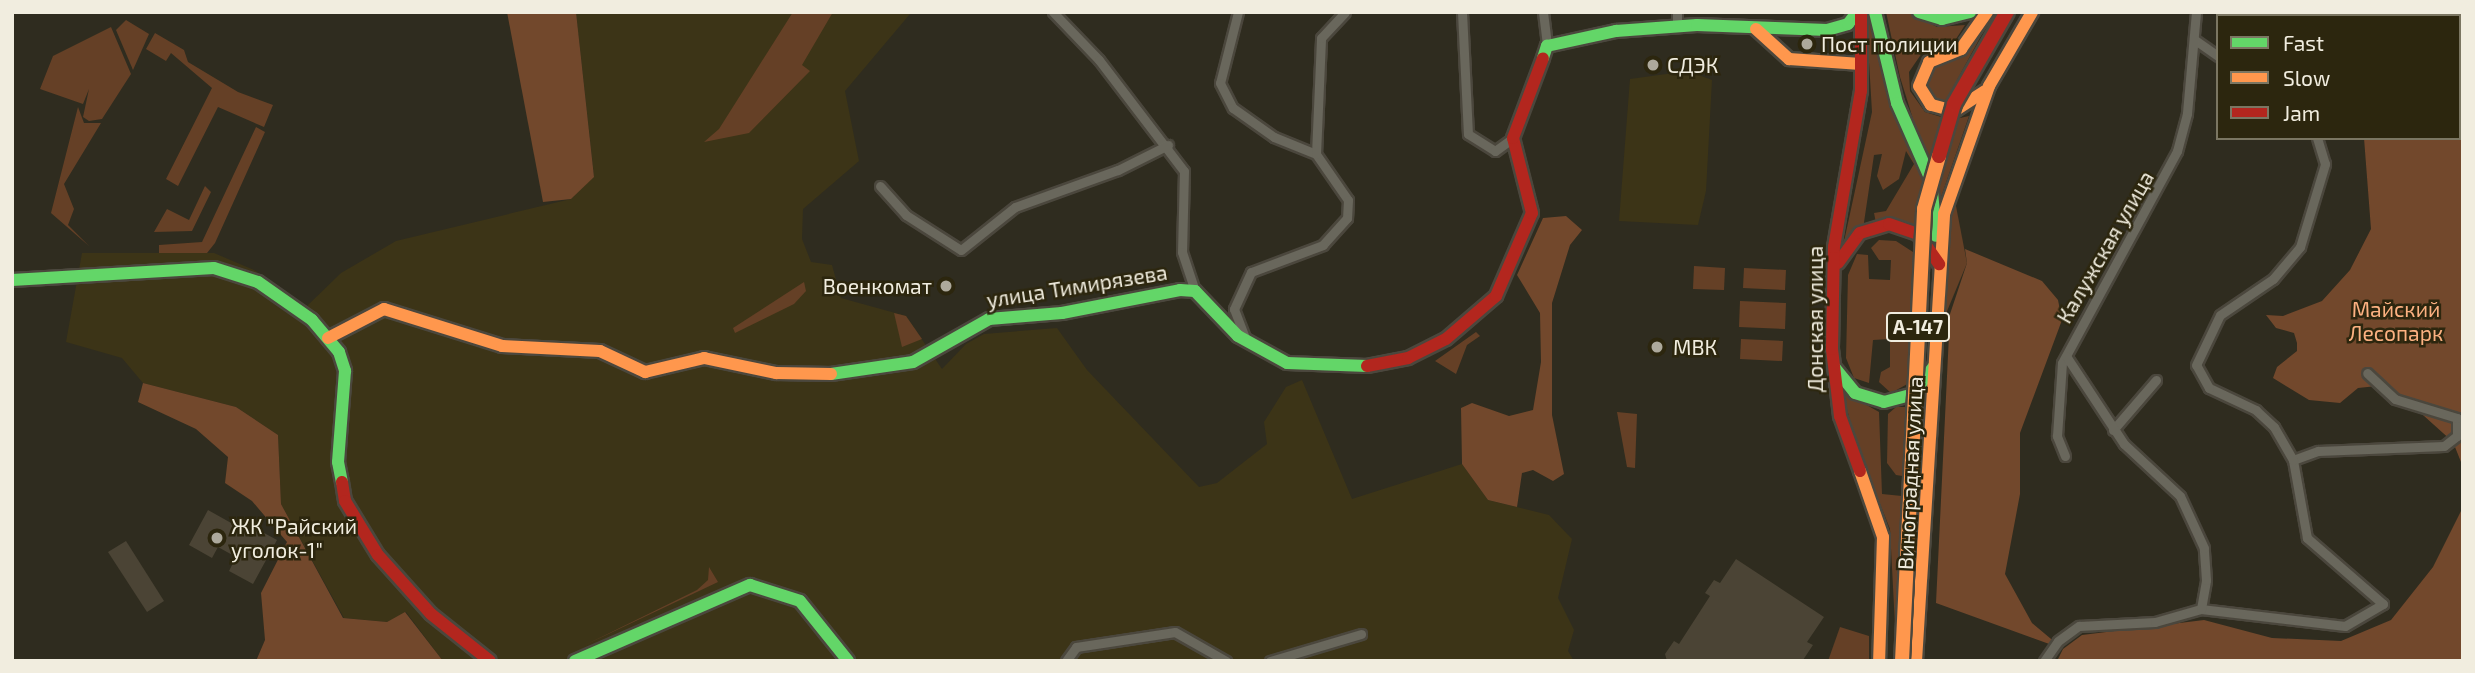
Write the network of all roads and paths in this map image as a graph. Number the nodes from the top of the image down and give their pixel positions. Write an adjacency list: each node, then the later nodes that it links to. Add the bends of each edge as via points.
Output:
1 (1053, 12): 25 (street, улица Тимирязева)
2 (1238, 12): 26 (street, via 1220,83 1233,108 1274,137)
3 (1345, 12): 26 (street, via 1321,38)
4 (1462, 12): 23 (street, via 1468,134 1495,151)
5 (1543, 12): 18 (street)
6 (1859, 12): 16 (street, via 1840,28); 21 (street, Донская улица / А-147)
7 (1875, 12): 29 (street, А-147, via 1897,103 1931,180)
8 (1919, 12): 9 (street, via 1942,19)
9 (1970, 12)
10 (1987, 12): 22 (street, А-147, via 1961,48 1929,62 1919,86 1931,105 1954,111)
11 (2007, 12): 51 (street, А-147, bridge, via 1954,104 1924,209)
12 (2032, 12): 22 (street, Виноградная улица / А-147)
13 (2196, 12): 17 (street, Калужская улица)
14 (1677, 19): 15 (street); 18 (street)
15 (1750, 25): 16 (street); 19 (street)
16 (1790, 29): 19 (street)
17 (2195, 40): 20 (street); 36 (street, Калужская улица, via 2177,151 2161,189 2096,293)
18 (1547, 46): 23 (street)
19 (1779, 47): 21 (street, via 1798,61)
20 (2216, 55)
21 (1861, 64): 28 (street, Донская улица / А-147, via 1856,138 1837,228)
22 (1989, 86): 29 (street, Виноградная улица / А-147, via 1949,191)
23 (1513, 138): 34 (street, улица Тимирязева, via 1532,213 1496,296 1467,326 1413,356 1371,366 1311,367)
24 (2318, 140): 41 (street, via 2325,164 2300,247 2273,279 2220,316 2196,365 2209,388 2256,410 2274,427)
25 (1168, 145): 27 (street, via 1118,170 1015,207 961,250 906,215); 31 (street, улица Тимирязева, via 1184,171 1182,252)
26 (1315, 154): 34 (street, via 1348,200 1347,218 1323,245 1251,272 1234,318)
27 (880, 186)
28 (1835, 276): 29 (street, А-147, via 1852,239 1889,225 1926,241 1937,258); 33 (street, Донская улица / А-147)
29 (1941, 279): 35 (street, Виноградная улица / А-147)
30 (12, 280): 32 (street, via 225,270 266,287)
31 (1195, 291): 32 (street, улица Тимирязева, via 989,319 913,362 850,374 776,373 704,358 646,372 600,351 502,346 384,309); 34 (street, улица Тимирязева)
32 (328, 338): 44 (street, via 339,352 347,388 338,462 345,501 378,555 431,614)
33 (1832, 349): 35 (street, А-147, via 1847,386 1884,402 1921,388); 50 (street, Донская улица / А-147, via 1840,416 1883,537)
34 (1257, 350)
35 (1937, 351): 52 (street, Виноградная улица / А-147, via 1922,628)
36 (2066, 356): 39 (street); 40 (street, Калужская улица, via 2056,398 2057,436)
37 (2367, 373): 41 (street, via 2395,398 2457,418 2457,436 2444,446 2318,451)
38 (2156, 380): 39 (street)
39 (2113, 430): 42 (street, via 2180,496 2196,524 2206,573)
40 (2065, 456)
41 (2293, 460): 42 (street, via 2308,538 2383,604 2345,626)
42 (2201, 609): 53 (street, via 2155,622 2079,626 2057,641)
43 (1361, 634): 49 (street)
44 (490, 661)
45 (575, 661): 46 (street, via 750,585 800,601)
46 (848, 661)
47 (1066, 661): 48 (street, via 1076,647 1175,632)
48 (1226, 661)
49 (1270, 661)
50 (1879, 661)
51 (1902, 661)
52 (1916, 661)
53 (2044, 661)

